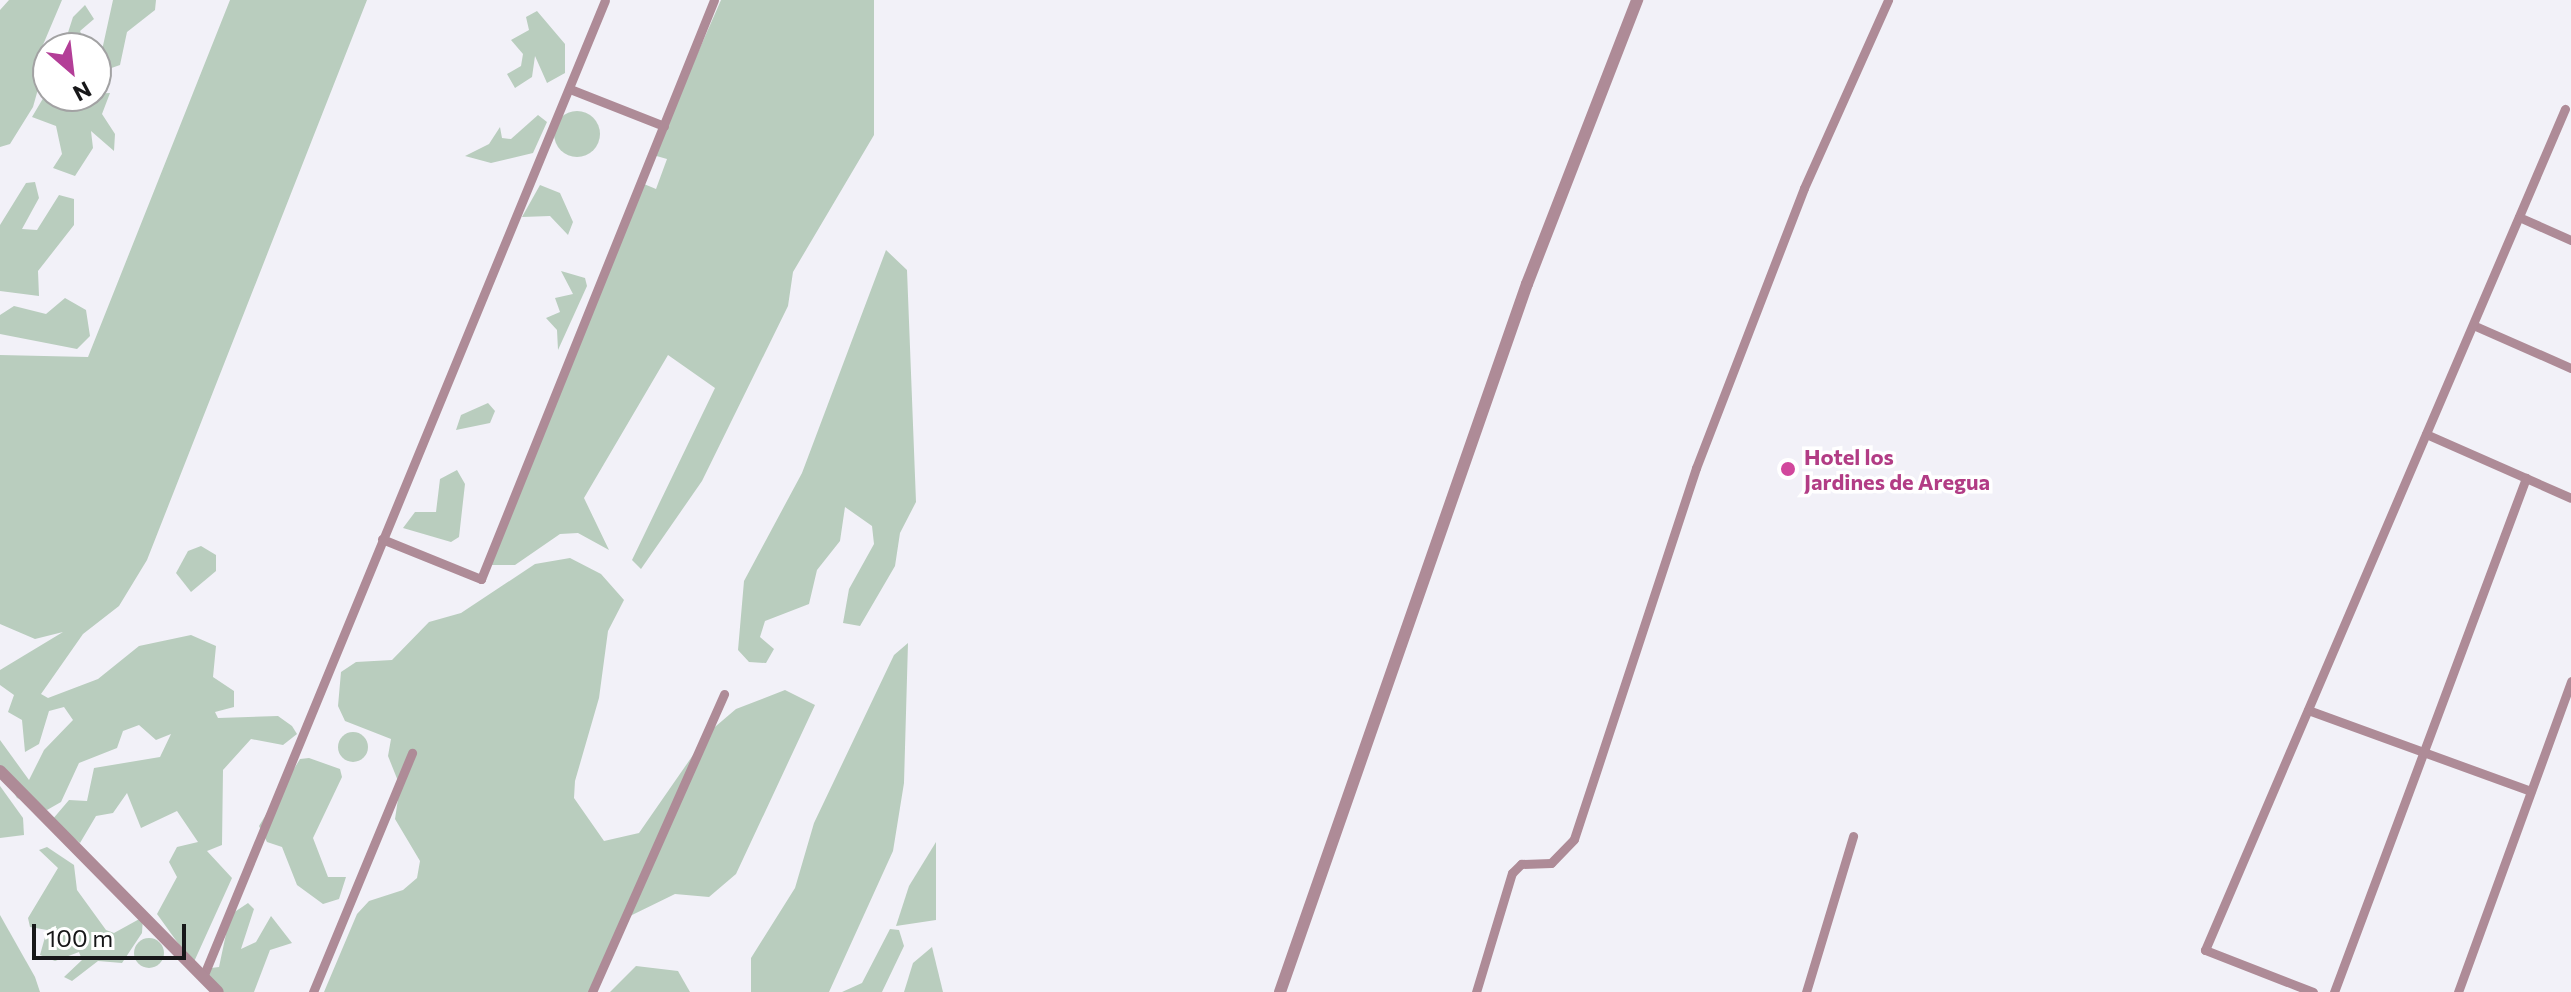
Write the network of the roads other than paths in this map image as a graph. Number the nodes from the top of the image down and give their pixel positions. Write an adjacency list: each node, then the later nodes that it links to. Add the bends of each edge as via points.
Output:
1 (605, 0): 5 (street)
2 (714, 0): 7 (street)
3 (1637, 0): 28 (street, via 1527,284)
4 (1888, 0): 29 (street, via 1804,188 1696,468 1574,839 1551,863 1521,864 1512,873)
5 (570, 89): 7 (street); 15 (street)
6 (2565, 109): 8 (street)
7 (664, 126): 15 (street, via 481,579)
8 (2519, 217): 9 (street); 10 (street)
9 (2571, 240)
10 (2473, 325): 11 (street); 12 (street)
11 (2571, 368)
12 (2426, 434): 13 (street); 18 (street)
13 (2526, 478): 14 (street); 19 (street)
14 (2571, 498)
15 (382, 539): 24 (street)
16 (2571, 681): 22 (street)
17 (724, 694): 27 (street)
18 (2308, 710): 19 (street); 31 (street, via 2205,950)
19 (2424, 752): 22 (street); 32 (street)
20 (412, 753): 26 (street)
21 (0, 771): 24 (street)
22 (2531, 791): 33 (street)
23 (1853, 836): 30 (street)
24 (203, 977): 25 (street)
25 (218, 992)
26 (313, 992)
27 (592, 992)
28 (1280, 992)
29 (1476, 992)
30 (1806, 992)
31 (2313, 992)
32 (2334, 992)
33 (2458, 992)

